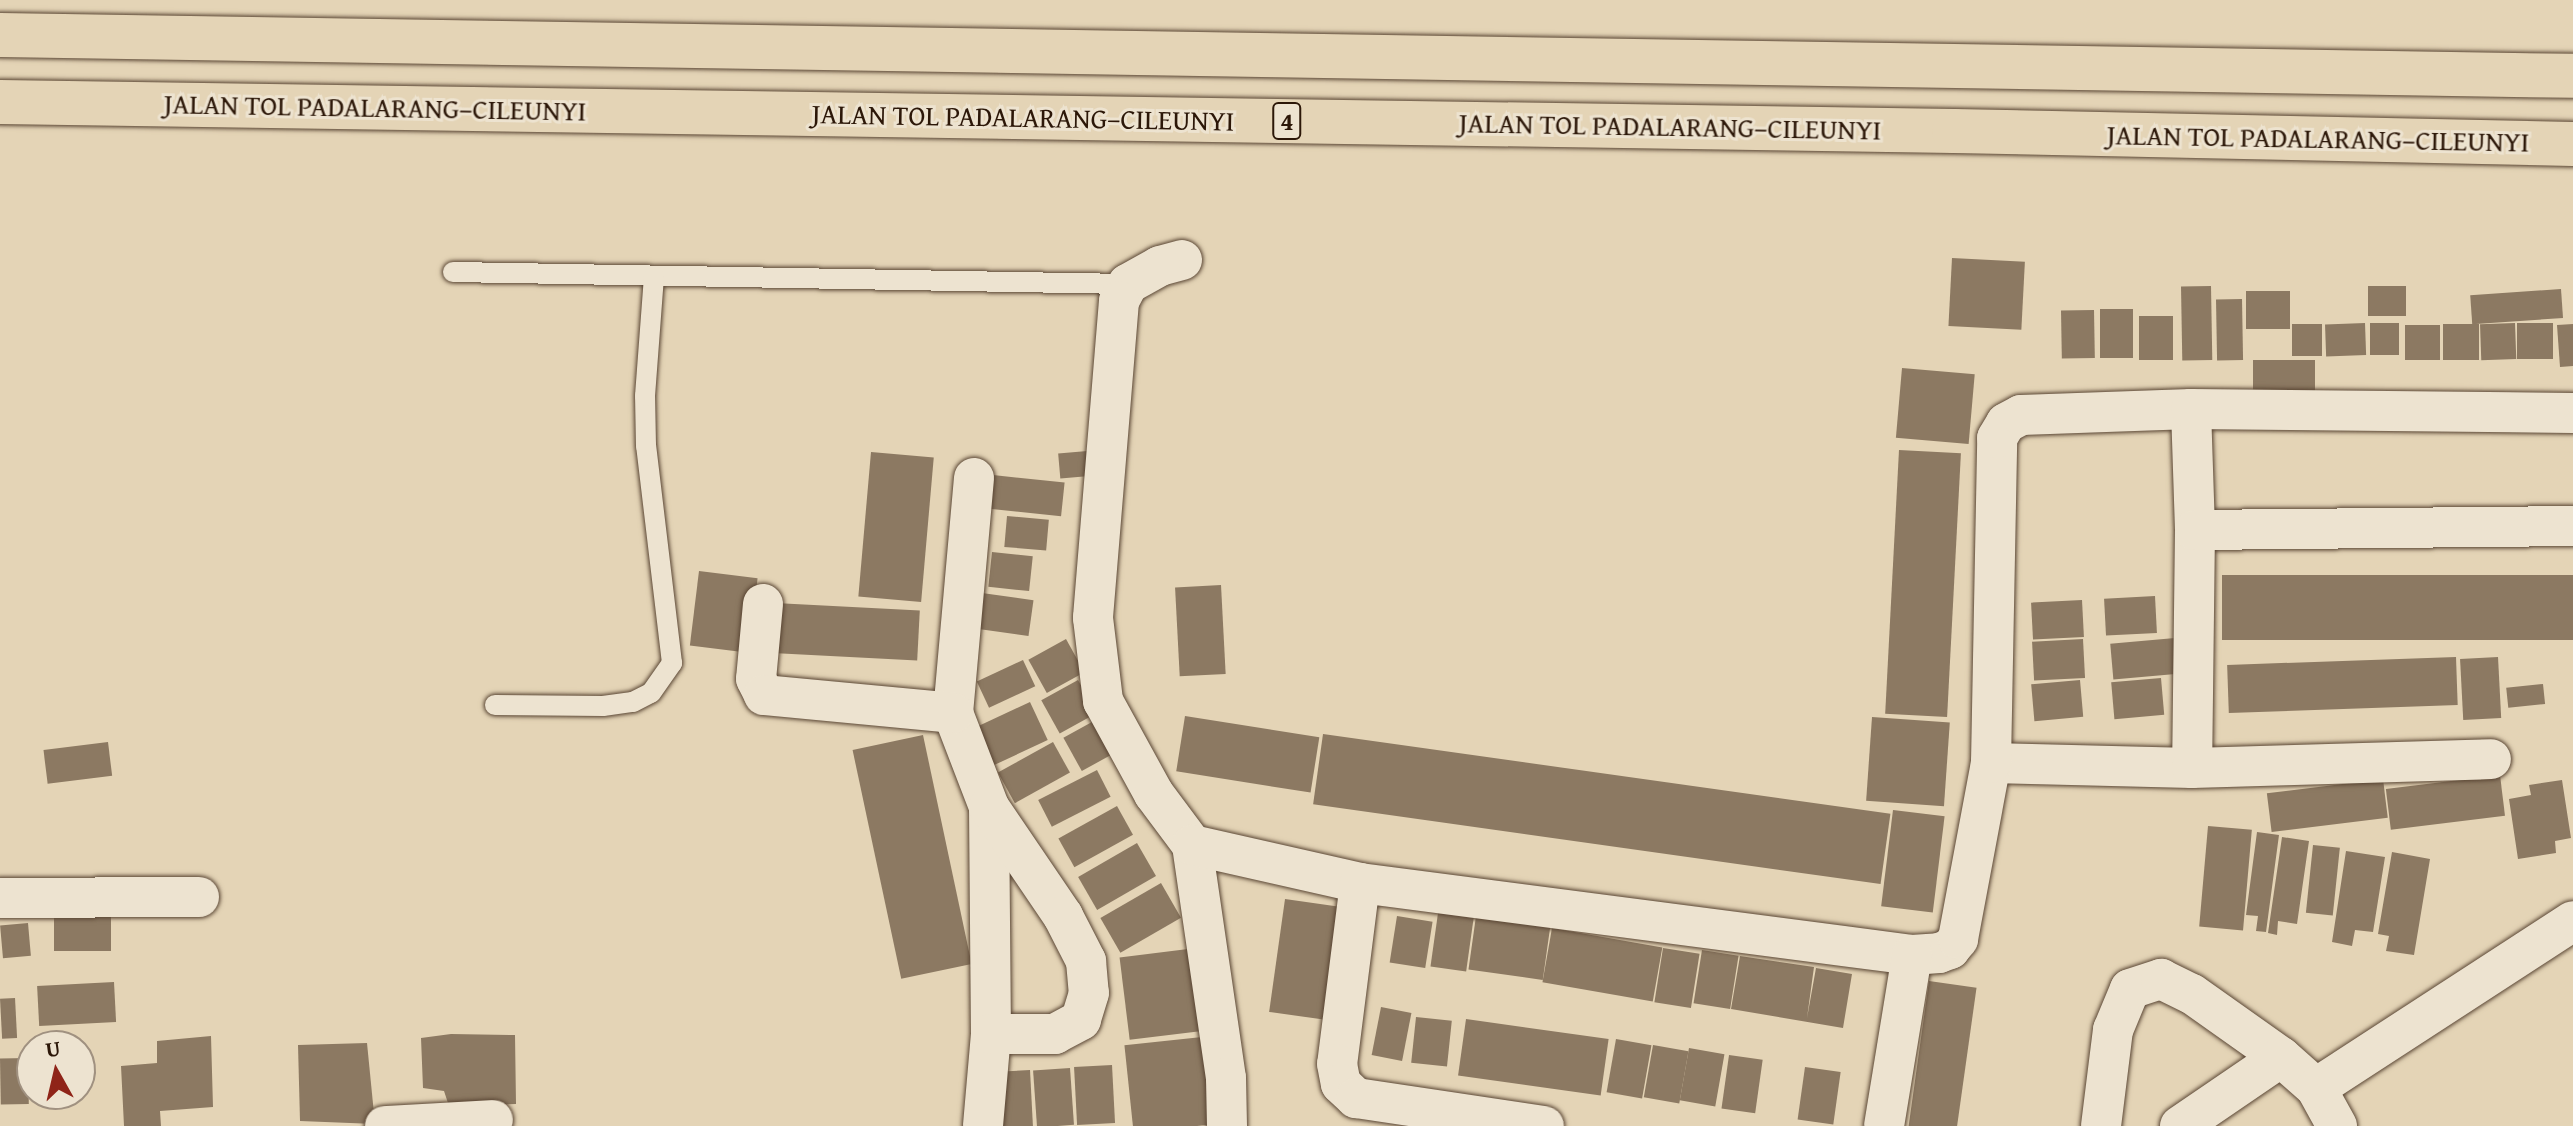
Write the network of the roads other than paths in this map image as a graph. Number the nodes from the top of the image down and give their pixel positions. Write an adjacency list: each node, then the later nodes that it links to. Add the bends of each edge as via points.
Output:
1 (0, 35): 2 (highway)
2 (2573, 76)
3 (0, 102): 4 (highway, JALAN TOL PADALARANG–CILEUNYI / 4)
4 (2573, 144)
5 (1182, 260): 8 (street)
6 (453, 272): 7 (lane)
7 (654, 276): 8 (lane); 15 (lane, via 646,446 672,663 651,693 633,702)
8 (1128, 284): 21 (street, via 1119,301 1115,331 1093,618 1103,701 1154,794)
9 (2191, 409): 10 (street); 13 (street); 18 (street, via 2021,415 2006,423 1997,438)
10 (2573, 413)
11 (974, 478): 16 (street)
12 (2573, 526): 13 (street)
13 (2195, 530): 19 (street)
14 (763, 604): 16 (street, via 756,679 764,695)
15 (495, 705)
16 (953, 713): 20 (street)
17 (2491, 759): 19 (street)
18 (1991, 763): 19 (street); 26 (street, via 1958,939 1950,949)
19 (2192, 768)
20 (989, 807): 27 (street); 27 (street, via 1063,916 1086,961 1089,993 1081,1020 1055,1034)
21 (1192, 845): 22 (street); 33 (street, via 1226,1078)
22 (1360, 883): 26 (street); 34 (street, via 1337,1064 1341,1084 1356,1098)
23 (199, 897): 24 (street)
24 (0, 898)
25 (2573, 921): 29 (street)
26 (1912, 955): 35 (street)
27 (991, 1034): 32 (street)
28 (2281, 1057): 29 (street); 36 (street, via 2192,994 2161,979 2130,989 2113,1030); 37 (street)
29 (2316, 1088): 38 (street)
30 (493, 1120): 31 (street)
31 (385, 1126)
32 (983, 1126)
33 (1227, 1126)
34 (1544, 1126)
35 (1884, 1126)
36 (2101, 1126)
37 (2180, 1126)
38 (2337, 1126)

